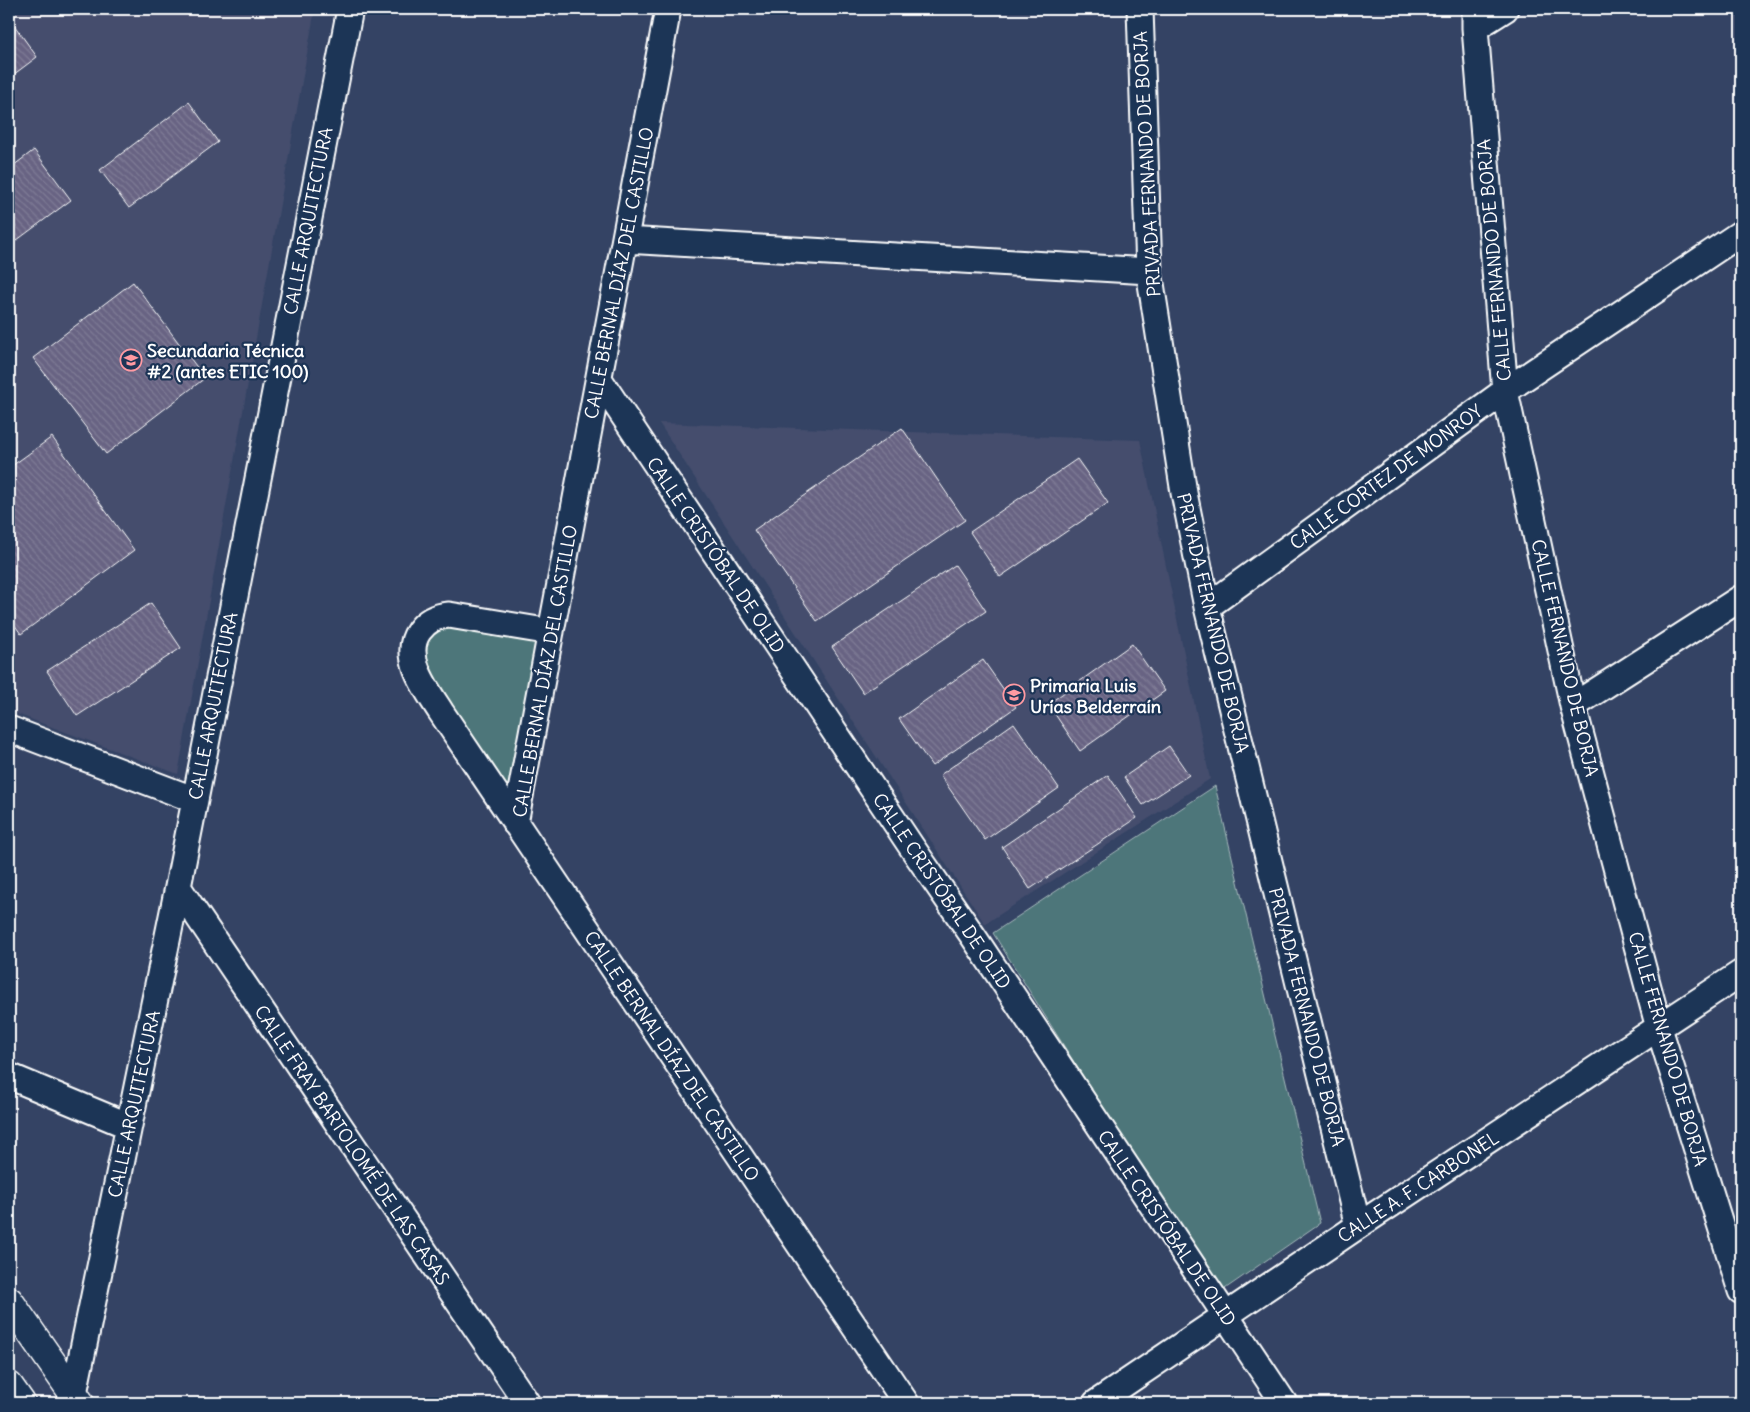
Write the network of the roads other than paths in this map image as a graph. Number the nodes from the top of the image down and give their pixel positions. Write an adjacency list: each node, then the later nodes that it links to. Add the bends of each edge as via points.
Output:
1 (350, 9): 16 (street, CALLE ARQUITECTURA)
2 (668, 9): 7 (street, CALLE BERNAL DÍAZ DEL CASTILLO)
3 (1140, 9): 8 (street, PRIVADA FERNANDO DE BORJA)
4 (1505, 9): 5 (street)
5 (1475, 18): 10 (street, CALLE FERNANDO DE BORJA)
6 (1741, 233): 10 (street, CALLE CORTEZ DE MONROY)
7 (625, 240): 8 (street); 9 (street, CALLE BERNAL DÍAZ DEL CASTILLO)
8 (1149, 270): 12 (street, PRIVADA FERNANDO DE BORJA, via 1180,474)
9 (599, 379): 13 (street, CALLE BERNAL DÍAZ DEL CASTILLO); 26 (street, CALLE CRISTÓBAL DE OLID)
10 (1505, 391): 12 (street, CALLE CORTEZ DE MONROY); 14 (street, CALLE FERNANDO DE BORJA)
11 (1741, 598): 14 (street)
12 (1206, 607): 23 (street, PRIVADA FERNANDO DE BORJA)
13 (552, 632): 17 (street, CALLE BERNAL DÍAZ DEL CASTILLO); 17 (street, via 449,615 431,619 414,637 412,649 422,681)
14 (1573, 706): 20 (street, CALLE FERNANDO DE BORJA)
15 (9, 729): 16 (street)
16 (195, 800): 18 (street, CALLE ARQUITECTURA)
17 (515, 823): 31 (street, CALLE BERNAL DÍAZ DEL CASTILLO)
18 (178, 887): 22 (street, CALLE ARQUITECTURA); 30 (street, CALLE FRAY BARTOLOMÉ DE LAS CASAS)
19 (1741, 973): 20 (street, CALLE A. F. CARBONEL)
20 (1659, 1028): 23 (street, CALLE A. F. CARBONEL); 24 (street, CALLE FERNANDO DE BORJA)
21 (9, 1076): 22 (street)
22 (129, 1126): 28 (street, CALLE ARQUITECTURA)
23 (1358, 1226): 26 (street, CALLE A. F. CARBONEL)
24 (1741, 1291)
25 (9, 1301): 28 (street)
26 (1226, 1315): 32 (street, CALLE A. F. CARBONEL); 33 (street, CALLE CRISTÓBAL DE OLID)
27 (9, 1386): 29 (street)
28 (75, 1400)
29 (21, 1403)
30 (527, 1403)
31 (906, 1403)
32 (1096, 1403)
33 (1284, 1403)

